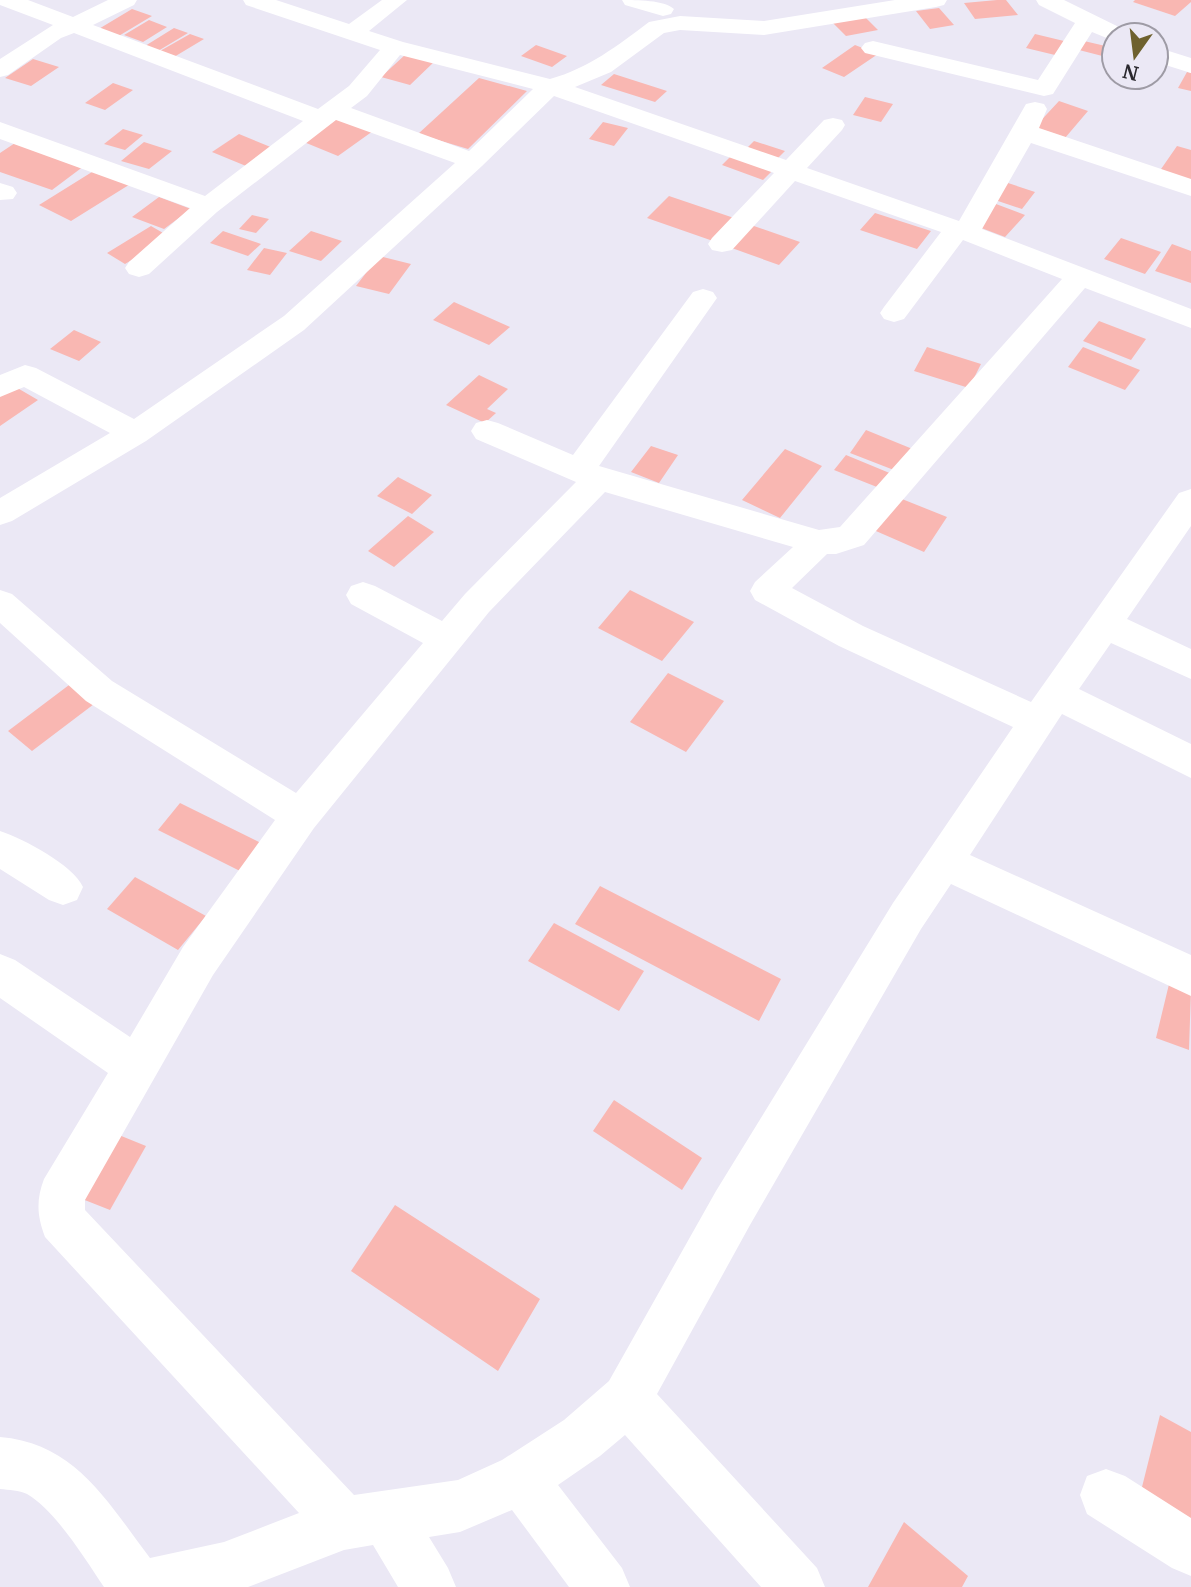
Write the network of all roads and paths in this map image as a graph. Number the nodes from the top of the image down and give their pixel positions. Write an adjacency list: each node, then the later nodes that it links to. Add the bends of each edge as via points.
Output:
1 (7, 0): 11 (street)
2 (126, 0): 11 (street)
3 (396, 0): 14 (street)
4 (633, 0): 9 (street)
5 (803, 0): 12 (street)
6 (936, 0): 12 (street)
7 (1047, 0): 10 (street)
8 (260, 1): 14 (street)
9 (665, 12): 12 (street, via 680,23 741,29); 20 (street, via 603,67)
10 (1088, 20): 13 (street); 21 (street)
11 (75, 25): 19 (street, via 53,33); 22 (street)
12 (787, 25)
13 (1100, 26)
14 (351, 33): 15 (street)
15 (395, 47): 20 (street); 22 (street, via 358,91)
16 (873, 48): 21 (street)
17 (1170, 59): 18 (street)
18 (1191, 66)
19 (0, 71)
20 (550, 86): 26 (street); 27 (street)
21 (1044, 89): 25 (street)
22 (327, 114): 26 (street); 29 (street)
23 (833, 125): 27 (street)
24 (0, 130): 29 (street)
25 (1025, 132): 28 (street); 30 (street)
26 (473, 161): 39 (street, via 293,323)
27 (790, 170): 30 (street); 31 (street)
28 (1191, 188)
29 (208, 206): 32 (street)
30 (962, 231): 33 (street); 35 (street)
31 (722, 244)
32 (139, 268)
33 (1079, 277): 36 (street); 43 (street, via 852,537)
34 (703, 298): 40 (street)
35 (894, 313)
36 (1191, 319)
37 (0, 387): 39 (street, via 25,375)
38 (486, 431): 40 (street)
39 (135, 432): 42 (street)
40 (589, 475): 43 (street); 47 (street)
41 (1189, 507): 46 (street)
42 (0, 513)
43 (819, 542): 49 (street, via 767,591 851,636)
44 (363, 595): 47 (street)
45 (0, 603): 51 (street, via 99,691)
46 (1107, 625): 48 (street); 49 (street)
47 (445, 639): 51 (street)
48 (1191, 665)
49 (1046, 707): 50 (street); 53 (street)
50 (1191, 762)
51 (300, 816): 57 (street, via 198,961)
52 (0, 848): 54 (street)
53 (943, 861): 56 (street); 58 (street, via 733,1208)
54 (63, 887)
55 (0, 974): 57 (street)
56 (1191, 976)
57 (135, 1066): 62 (street, via 61,1196 62,1220)
58 (627, 1399): 60 (street, via 582,1438); 67 (street)
59 (0, 1463): 64 (street, via 43,1474 64,1492)
60 (521, 1479): 62 (street, via 460,1506); 66 (street)
61 (1106, 1495): 63 (street)
62 (365, 1519): 64 (street, via 224,1569); 65 (street)
63 (1191, 1549)
64 (139, 1587)
65 (429, 1587)
66 (603, 1587)
67 (798, 1587)

